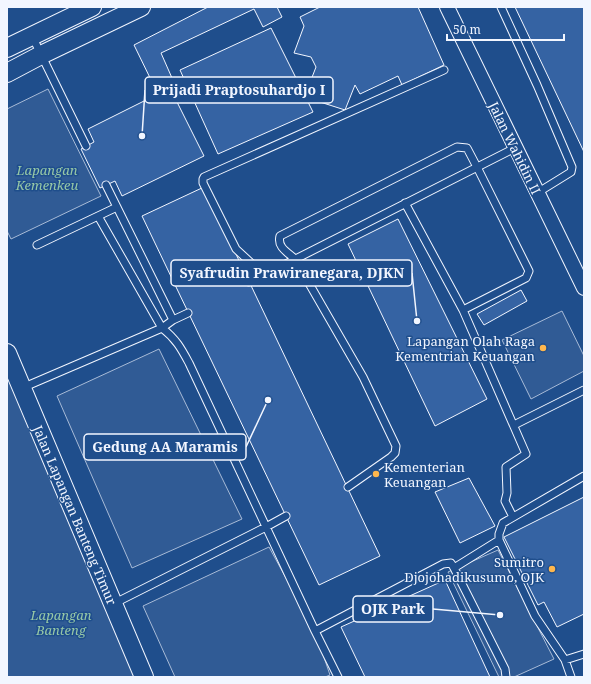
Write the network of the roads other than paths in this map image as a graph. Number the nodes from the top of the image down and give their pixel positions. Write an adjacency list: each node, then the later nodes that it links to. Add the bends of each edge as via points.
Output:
1 (92, 7): 5 (street)
2 (141, 7): 7 (street)
3 (447, 7): 11 (street, Jalan Wahidin II)
4 (501, 7): 14 (lane, via 572,167 571,172)
5 (32, 36): 6 (street); 7 (lane)
6 (7, 48)
7 (41, 55): 9 (street); 10 (lane)
8 (444, 70): 20 (lane, via 204,177 203,183 236,249)
9 (7, 73)
10 (86, 146)
11 (516, 148): 12 (lane); 14 (street, Jalan Wahidin II)
12 (478, 167): 15 (lane); 19 (lane, via 467,148 457,147 280,236 280,244); 23 (lane, via 529,271 526,278)
13 (106, 185): 16 (lane)
14 (538, 193): 22 (street, Jalan Wahidin II)
15 (404, 203): 19 (lane); 23 (lane)
16 (117, 207): 17 (lane); 25 (lane)
17 (98, 216): 18 (lane); 26 (lane)
18 (37, 245)
19 (295, 259): 20 (lane); 32 (lane, via 363,377 396,446 391,458)
20 (264, 275): 21 (lane)
21 (249, 282)
22 (584, 288)
23 (464, 310): 30 (lane)
24 (188, 313): 25 (lane)
25 (173, 320): 26 (lane)
26 (162, 328): 28 (lane); 35 (lane, via 178,342 189,363)
27 (7, 353): 28 (street, Jalan Lapangan Banteng Timur)
28 (22, 388): 38 (street, Jalan Lapangan Banteng Timur)
29 (584, 390): 30 (lane)
30 (514, 425): 34 (lane, via 526,454 509,464 506,469 505,501)
31 (584, 476): 34 (lane)
32 (348, 487)
33 (286, 516): 35 (lane)
34 (513, 517): 36 (lane, via 503,523)
35 (266, 528): 38 (lane); 39 (lane)
36 (499, 540): 37 (lane); 41 (lane, via 535,616)
37 (454, 568): 39 (lane, via 451,563 443,564); 44 (lane, via 505,669)
38 (113, 604): 42 (street, Jalan Lapangan Banteng Timur)
39 (314, 631): 43 (lane)
40 (584, 654): 41 (lane)
41 (565, 660): 45 (lane)
42 (144, 677)
43 (337, 677)
44 (506, 677)
45 (571, 677)

